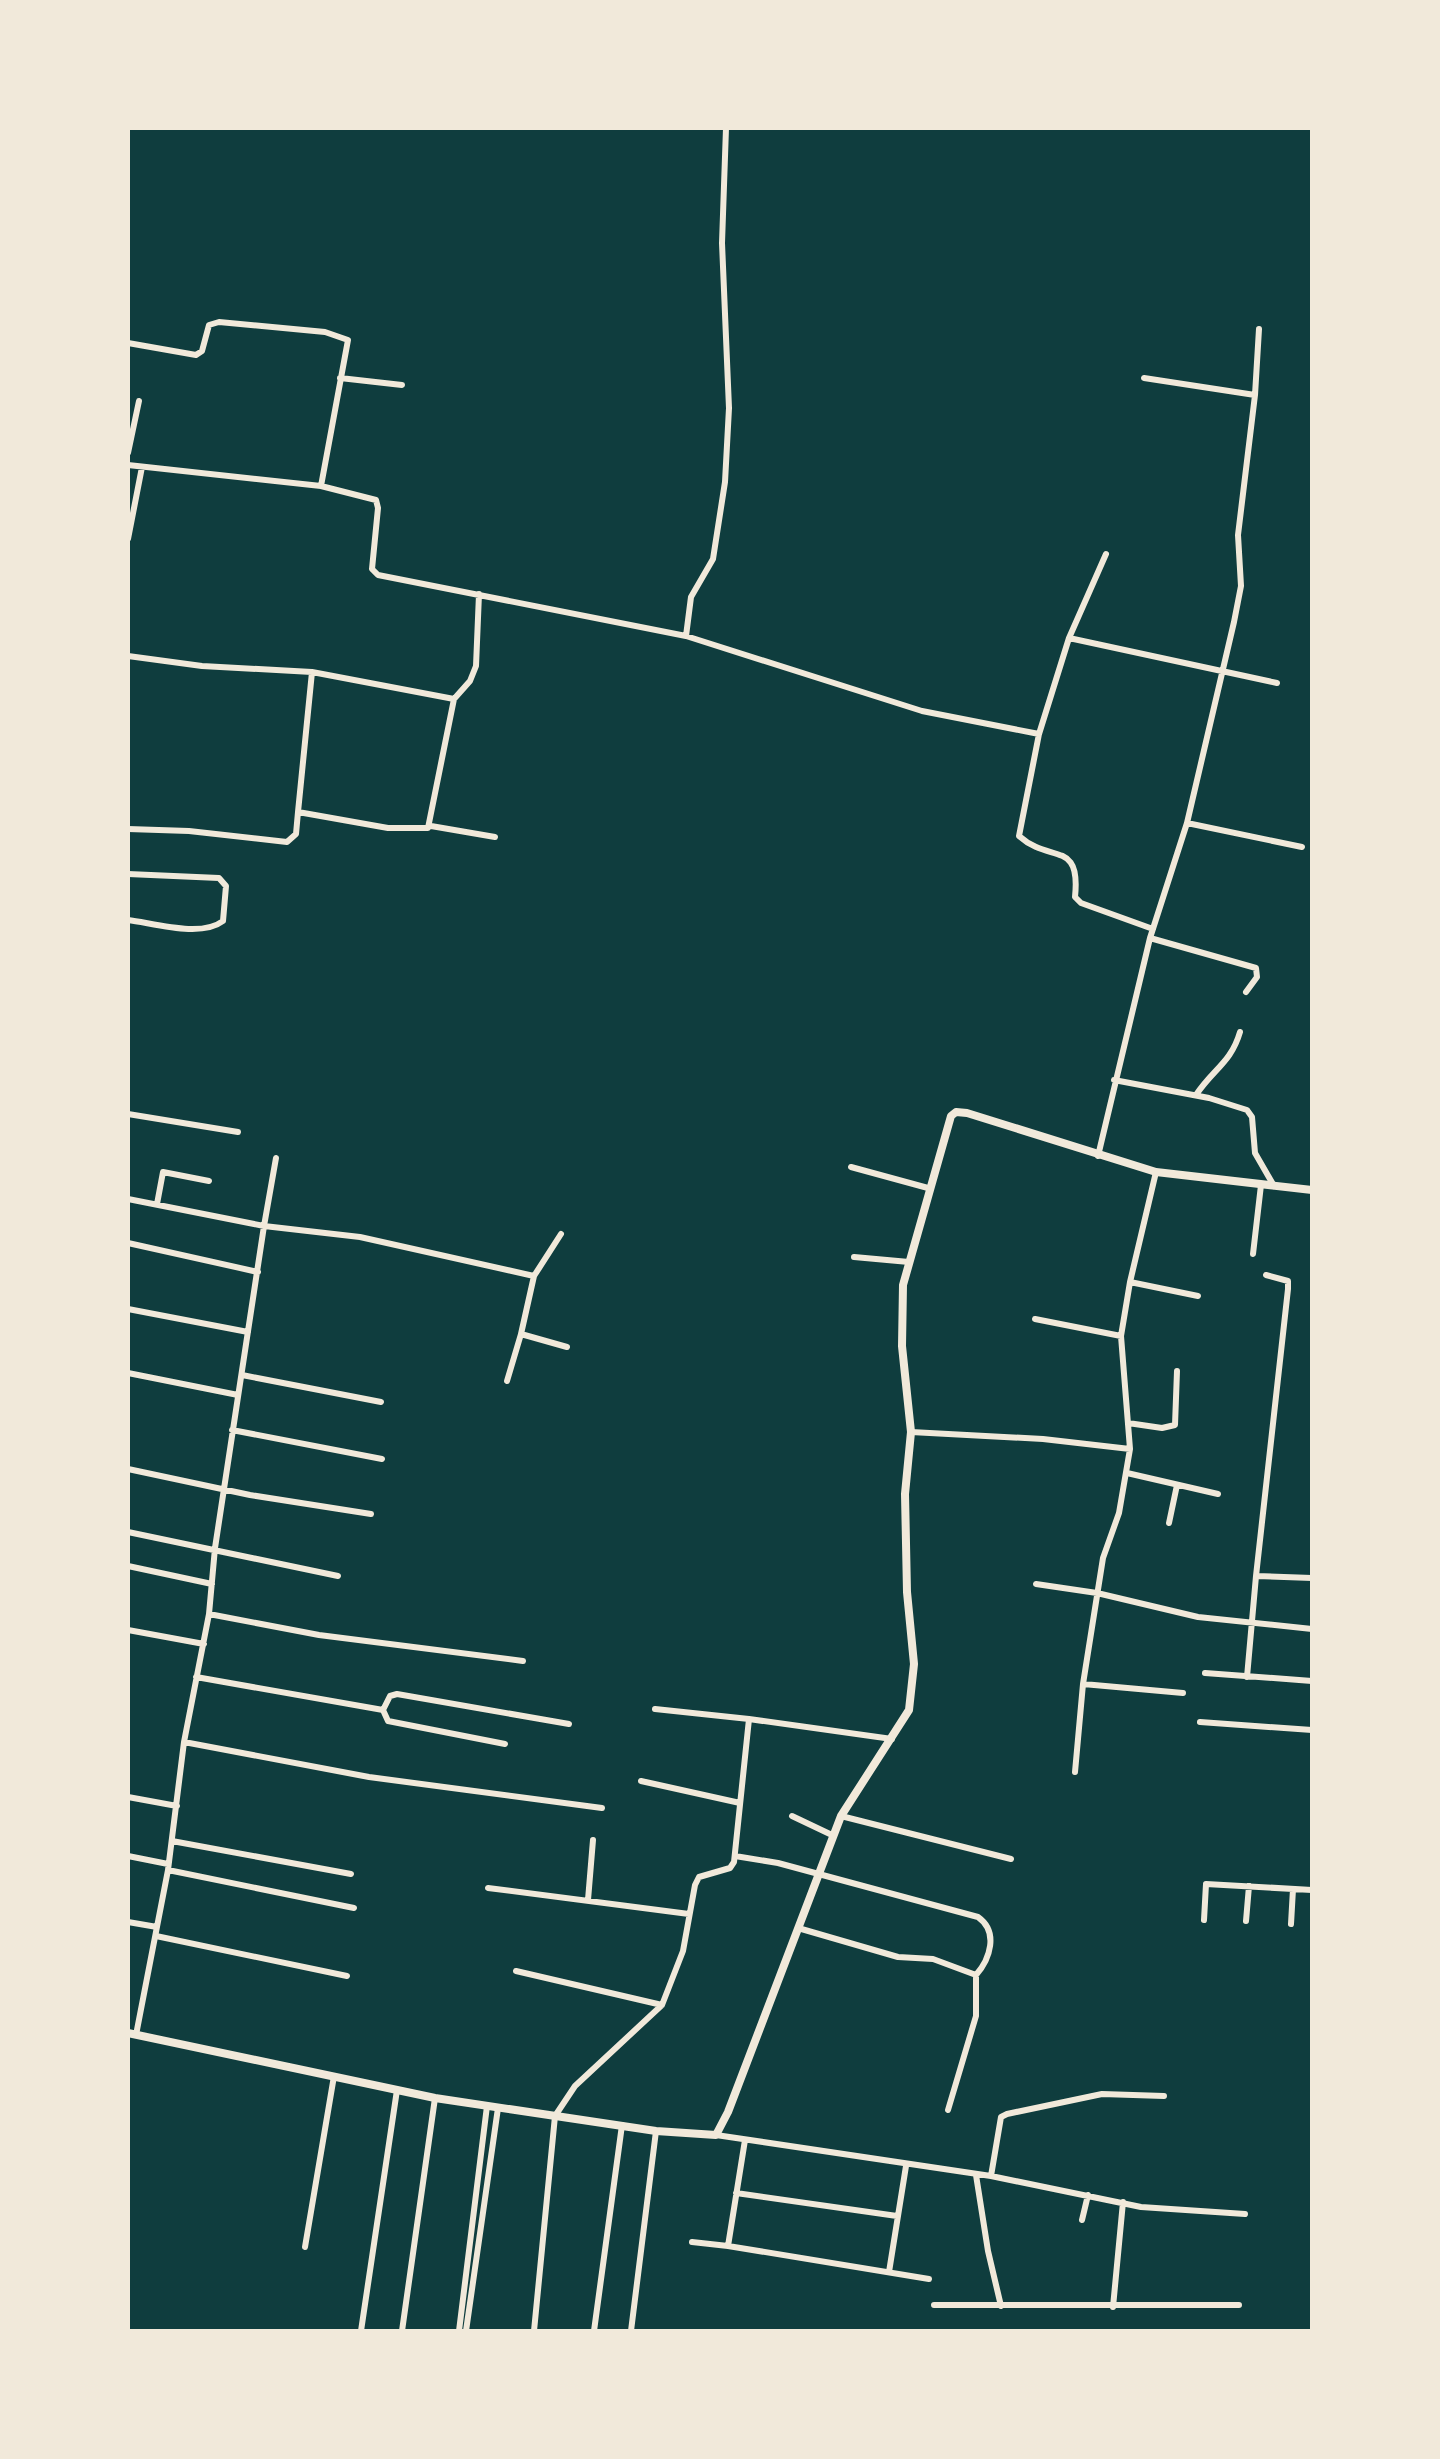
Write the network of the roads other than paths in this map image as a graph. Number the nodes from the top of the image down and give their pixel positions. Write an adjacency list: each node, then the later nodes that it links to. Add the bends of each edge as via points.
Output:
1 (726, 128): 16 (street, via 725,482 713,559 691,597)
2 (1259, 329): 7 (street)
3 (128, 343): 4 (street, via 196,355 209,325 219,322 325,332 348,340)
4 (340, 378): 6 (street); 12 (street)
5 (1144, 378): 7 (street)
6 (402, 385)
7 (1255, 395): 20 (street, via 1238,535 1241,586)
8 (139, 401): 9 (street)
9 (128, 453)
10 (128, 465): 11 (street)
11 (142, 467): 12 (street); 13 (street)
12 (321, 486): 15 (street, via 376,500 372,569 378,575)
13 (128, 539)
14 (1106, 554): 17 (street)
15 (479, 594): 16 (street); 22 (street, via 476,666)
16 (686, 636): 23 (street, via 922,711)
17 (1069, 638): 20 (street); 23 (street)
18 (128, 656): 19 (street)
19 (312, 672): 22 (street); 24 (street)
20 (1223, 672): 21 (street); 25 (street)
21 (1277, 683)
22 (454, 699): 26 (street)
23 (1039, 734): 32 (street, via 1019,836 1070,858 1077,868 1075,897 1081,903)
24 (298, 812): 26 (street, via 388,828); 27 (street, via 296,834 287,842)
25 (1187, 823): 29 (street); 32 (street)
26 (431, 826): 28 (street)
27 (128, 829)
28 (495, 837)
29 (1302, 847)
30 (128, 874): 31 (street, via 219,878 226,886 223,921 216,926)
31 (128, 920)
32 (1153, 929): 33 (street)
33 (1150, 938): 34 (street, via 1256,968 1257,977); 36 (street)
34 (1246, 992)
35 (1240, 1032): 37 (street, via 1232,1056)
36 (1114, 1080): 37 (street); 40 (street)
37 (1196, 1095): 46 (street, via 1247,1110 1255,1153)
38 (128, 1114): 39 (street)
39 (238, 1132)
40 (1099, 1152): 43 (main road); 47 (main road, via 956,1112)
41 (276, 1158): 51 (street)
42 (851, 1167): 47 (street)
43 (1156, 1172): 45 (main road); 60 (street)
44 (209, 1181): 50 (street, via 163,1172)
45 (1261, 1185): 46 (main road); 54 (street)
46 (1274, 1186): 48 (main road)
47 (928, 1188): 56 (main road)
48 (1312, 1190)
49 (128, 1199): 50 (street)
50 (157, 1204): 51 (street)
51 (264, 1226): 57 (street); 59 (street, via 360,1237)
52 (561, 1234): 59 (street)
53 (128, 1243): 57 (street)
54 (1253, 1254)
55 (854, 1257): 56 (street)
56 (909, 1262): 76 (main road, via 903,1285 902,1346)
57 (258, 1272): 64 (street)
58 (1266, 1275): 90 (street, via 1288,1281 1288,1289)
59 (534, 1276): 65 (street)
60 (1130, 1282): 61 (street); 66 (street)
61 (1198, 1296)
62 (128, 1309): 64 (street)
63 (1035, 1319): 66 (street)
64 (248, 1332): 70 (street)
65 (521, 1334): 67 (street); 71 (street)
66 (1121, 1336): 74 (street)
67 (567, 1347)
68 (1177, 1371): 74 (street, via 1175,1425)
69 (128, 1373): 72 (street)
70 (242, 1375): 72 (street); 73 (street)
71 (507, 1381)
72 (238, 1395): 75 (street)
73 (381, 1402)
74 (1128, 1423): 77 (street)
75 (232, 1430): 78 (street); 82 (street)
76 (911, 1432): 77 (street); 113 (main road, via 905,1516 914,1664 909,1710)
77 (1130, 1449): 80 (street)
78 (382, 1459)
79 (128, 1469): 82 (street)
80 (1127, 1473): 81 (street); 94 (street)
81 (1177, 1485): 83 (street); 85 (street)
82 (225, 1489): 84 (street); 87 (street)
83 (1218, 1494)
84 (371, 1514)
85 (1169, 1523)
86 (128, 1532): 87 (street)
87 (215, 1548): 89 (street); 92 (street)
88 (128, 1566): 92 (street)
89 (338, 1576)
90 (1256, 1576): 91 (street); 96 (street)
91 (1312, 1578)
92 (212, 1584): 95 (street)
93 (1036, 1584): 94 (street)
94 (1097, 1593): 96 (street); 105 (street)
95 (209, 1614): 99 (street); 100 (street, via 319,1635)
96 (1251, 1625): 97 (street); 103 (street)
97 (1312, 1629)
98 (128, 1630): 99 (street)
99 (204, 1644): 102 (street)
100 (523, 1661)
101 (1205, 1673): 103 (street)
102 (196, 1677): 108 (street); 114 (street)
103 (1247, 1677): 104 (street)
104 (1312, 1681)
105 (1083, 1684): 106 (street); 116 (street)
106 (1183, 1693)
107 (655, 1709): 109 (street)
108 (383, 1710): 111 (street, via 397,1694); 115 (street, via 388,1721)
109 (749, 1719): 113 (street); 119 (street)
110 (1200, 1722): 112 (street)
111 (569, 1724)
112 (1312, 1730)
113 (892, 1739): 123 (main road)
114 (184, 1742): 120 (street); 121 (street, via 369,1777)
115 (505, 1744)
116 (1075, 1772)
117 (641, 1781): 119 (street)
118 (128, 1797): 120 (street)
119 (740, 1803): 128 (street)
120 (177, 1806): 126 (street)
121 (602, 1808)
122 (792, 1816): 124 (street)
123 (841, 1816): 124 (main road); 129 (street)
124 (832, 1835): 132 (main road)
125 (593, 1840): 137 (street)
126 (172, 1841): 130 (street); 131 (street)
127 (128, 1856): 130 (street)
128 (735, 1856): 132 (street); 139 (street, via 730,1868 699,1877)
129 (1011, 1859)
130 (168, 1867): 138 (street); 144 (street)
131 (351, 1874)
132 (816, 1874): 145 (main road); 148 (street, via 985,1921 991,1942 987,1963)
133 (1249, 1886): 135 (street); 140 (street, via 1206,1884); 141 (street)
134 (488, 1888): 137 (street)
135 (1293, 1889): 136 (street); 143 (street)
136 (1312, 1890)
137 (588, 1900): 139 (street)
138 (354, 1908)
139 (689, 1914): 150 (street, via 683,1951)
140 (1204, 1920)
141 (1246, 1921)
142 (128, 1922): 144 (street)
143 (1291, 1924)
144 (157, 1927): 146 (street)
145 (798, 1928): 148 (street, via 898,1957 933,1959); 162 (main road)
146 (156, 1936): 149 (street); 151 (street)
147 (516, 1971): 150 (street)
148 (976, 1975): 158 (street, via 976,2016)
149 (347, 1976)
150 (662, 2005): 159 (street, via 575,2086)
151 (132, 2034): 152 (main road)
152 (334, 2076): 153 (main road); 177 (street)
153 (397, 2090): 155 (main road); 185 (street)
154 (1164, 2096): 166 (street, via 1102,2094 1007,2114 1001,2117)
155 (435, 2098): 156 (main road); 186 (street)
156 (487, 2106): 157 (main road); 167 (street)
157 (498, 2108): 159 (main road); 168 (street)
158 (948, 2110)
159 (555, 2116): 160 (main road); 187 (street)
160 (622, 2125): 161 (main road); 188 (street)
161 (656, 2131): 162 (main road); 189 (street)
162 (716, 2135): 163 (street)
163 (745, 2140): 164 (street); 169 (street)
164 (906, 2166): 165 (street); 173 (street)
165 (976, 2175): 166 (street); 182 (street)
166 (991, 2176): 170 (street)
167 (476, 2182): 168 (street); 184 (street)
168 (486, 2183): 184 (street)
169 (736, 2193): 173 (street); 176 (street)
170 (1088, 2195): 171 (street); 174 (street)
171 (1123, 2202): 172 (street, via 1162,2210); 183 (street)
172 (1245, 2214)
173 (897, 2216): 178 (street)
174 (1082, 2220)
175 (692, 2242): 176 (street)
176 (728, 2246): 178 (street)
177 (305, 2247)
178 (889, 2272): 179 (street)
179 (929, 2279)
180 (934, 2305): 182 (street)
181 (1239, 2305): 183 (street)
182 (1001, 2306): 183 (street)
183 (1113, 2307)
184 (463, 2329)
185 (361, 2331)
186 (402, 2331)
187 (534, 2331)
188 (594, 2331)
189 (631, 2331)

